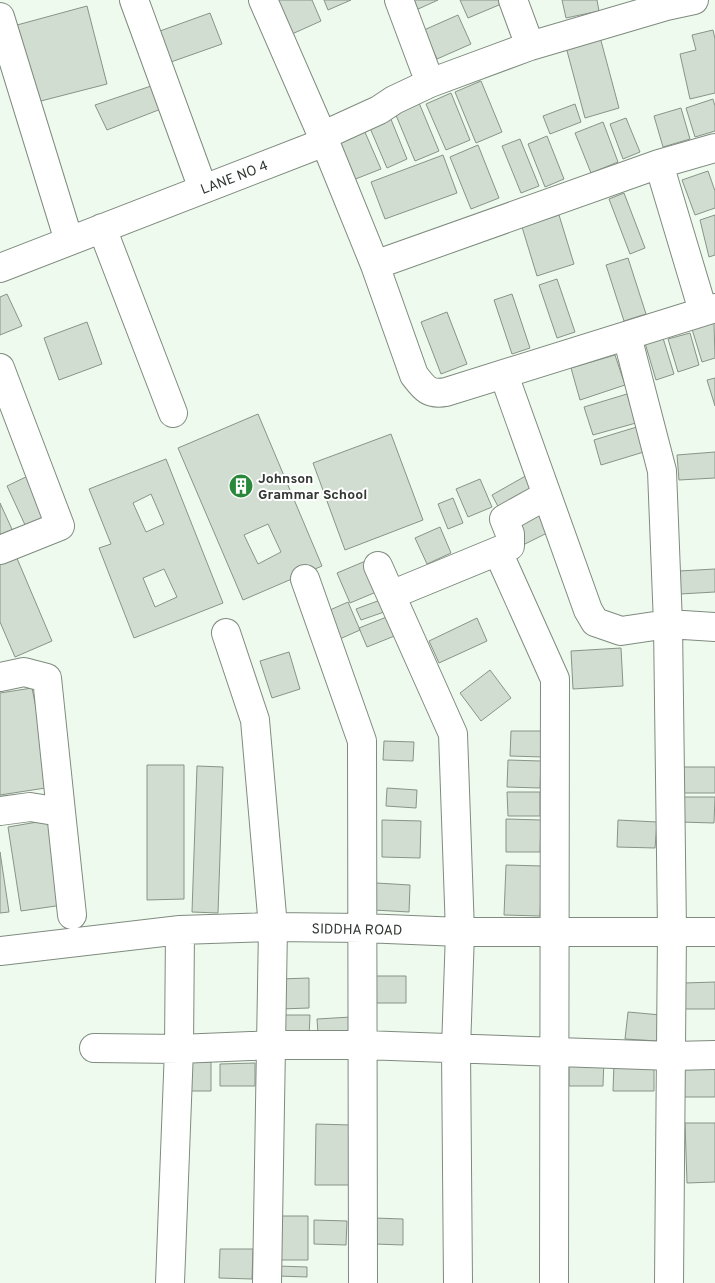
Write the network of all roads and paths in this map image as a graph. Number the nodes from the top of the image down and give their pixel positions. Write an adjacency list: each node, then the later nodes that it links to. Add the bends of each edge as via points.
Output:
1 (134, 0): 13 (street)
2 (263, 0): 10 (street)
3 (399, 0): 9 (street)
4 (513, 0): 8 (street)
5 (694, 0): 6 (street, LANE NO 4)
6 (665, 3): 8 (street, LANE NO 4)
7 (0, 17): 15 (street)
8 (530, 46): 9 (street, LANE NO 4)
9 (430, 83): 10 (street, LANE NO 4)
10 (323, 139): 13 (street, LANE NO 4); 16 (street)
11 (715, 148): 12 (street)
12 (659, 164): 16 (street); 18 (street)
13 (203, 189): 14 (street, LANE NO 4)
14 (102, 228): 15 (street, LANE NO 4); 23 (street)
15 (69, 241): 17 (street, LANE NO 4)
16 (374, 266): 21 (street, via 414,375 425,389 435,394)
17 (0, 268)
18 (709, 310): 19 (street)
19 (627, 336): 21 (street); 30 (street, via 662,472)
20 (0, 368): 22 (street)
21 (504, 375): 24 (street)
22 (7, 407): 25 (street, via 60,526)
23 (173, 413)
24 (546, 496): 26 (street, via 504,519 510,534 510,546); 30 (street, via 595,622 621,630)
25 (0, 550)
26 (498, 552): 29 (street); 42 (street, via 555,679)
27 (378, 566): 29 (street)
28 (305, 579): 38 (street, via 362,741)
29 (391, 595): 41 (street, via 453,734)
30 (668, 624): 31 (street); 40 (street)
31 (715, 627)
32 (226, 633): 37 (street, via 255,720)
33 (0, 677): 35 (street, via 24,672 47,678)
34 (0, 811): 35 (street, via 30,807)
35 (61, 812): 36 (street)
36 (72, 915)
37 (273, 927): 38 (street, SIDDHA ROAD); 39 (street, SIDDHA ROAD); 45 (street)
38 (363, 928): 41 (street, SIDDHA ROAD); 46 (street)
39 (180, 930): 44 (street, SIDDHA ROAD); 48 (street)
40 (672, 931): 42 (street, SIDDHA ROAD); 43 (street, SIDDHA ROAD); 52 (street)
41 (460, 932): 42 (street, SIDDHA ROAD); 49 (street)
42 (554, 932): 50 (street)
43 (715, 932)
44 (0, 951)
45 (271, 1044): 46 (street); 48 (street); 54 (street)
46 (363, 1045): 49 (street); 55 (street)
47 (94, 1048): 48 (street)
48 (179, 1049): 53 (street)
49 (456, 1049): 50 (street); 56 (street)
50 (555, 1053): 52 (street); 57 (street)
51 (715, 1055): 52 (street)
52 (672, 1056): 58 (street)
53 (170, 1283)
54 (267, 1283)
55 (363, 1283)
56 (458, 1283)
57 (554, 1283)
58 (669, 1283)

